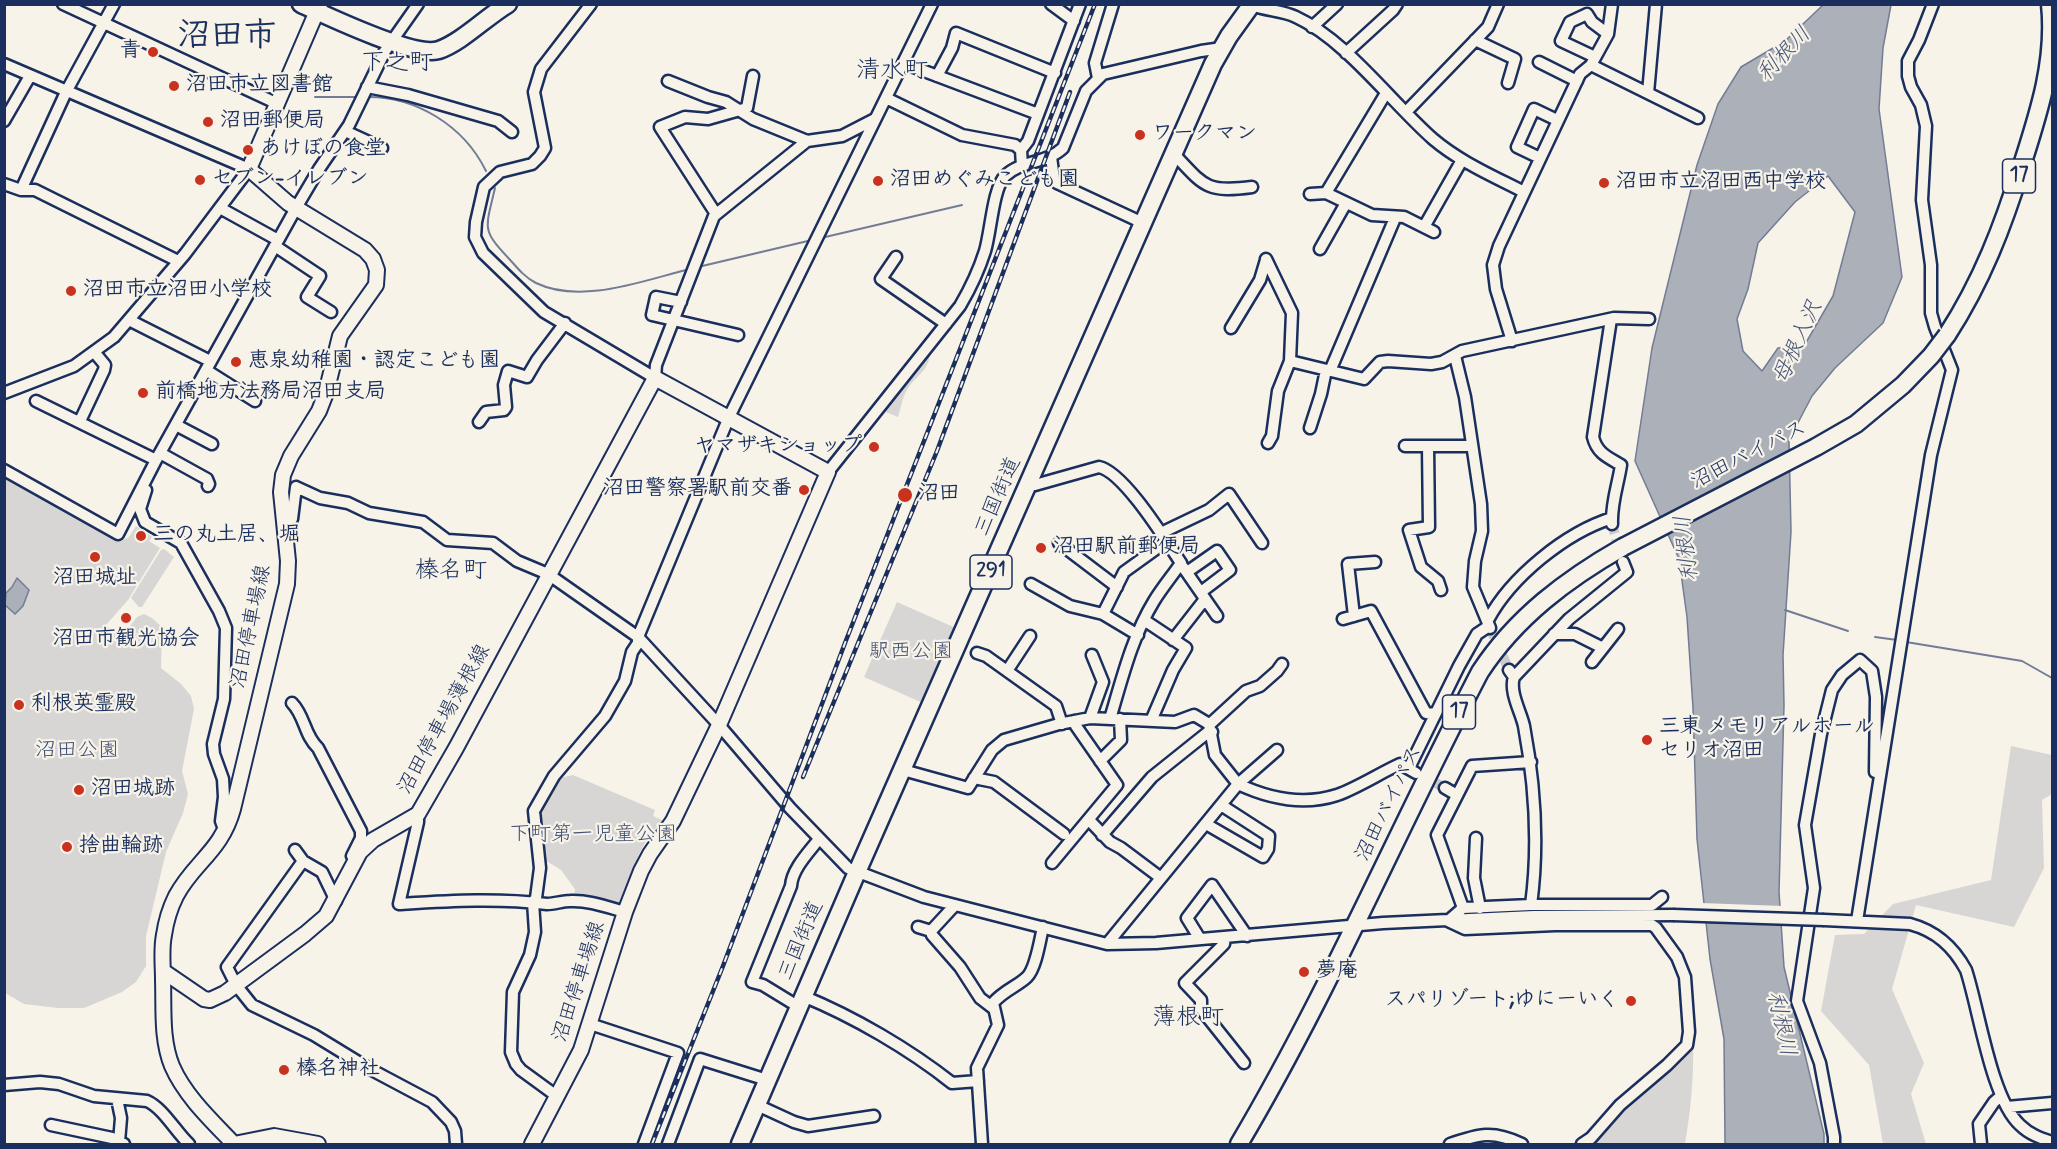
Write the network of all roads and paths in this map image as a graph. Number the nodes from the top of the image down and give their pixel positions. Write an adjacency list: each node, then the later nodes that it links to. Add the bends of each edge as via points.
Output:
1 (63, 4): 20 (street)
2 (114, 4): 20 (street)
3 (418, 4): 24 (street)
4 (508, 4): 24 (highway, via 436,51)
5 (591, 4): 85 (street, via 540,69 534,100 545,148 532,164 500,172 484,187 476,222 476,237 483,253 544,312)
6 (932, 4): 29 (street)
7 (1051, 4): 19 (street)
8 (1080, 4): 19 (street)
9 (1113, 4): 35 (street, via 1095,63)
10 (1337, 4): 21 (street)
11 (1397, 4): 26 (street)
12 (1498, 4): 23 (street, via 1488,27)
13 (1612, 4): 22 (street)
14 (1656, 4): 42 (street)
15 (1933, 4): 163 (street, via 1908,61 1908,76 1926,126 1923,200 1931,265 1931,313 1953,370 1931,455)
16 (2050, 4): 119 (highway, 沼田バイパス / 17, bridge, via 2051,53 2034,128 1994,249 1968,303 1931,356 1903,386 1856,424)
17 (1252, 5): 21 (street, via 1295,16); 25 (highway, 三国街道 / 291)
18 (313, 7): 24 (highway); 44 (main road)
19 (1074, 21): 31 (street)
20 (104, 24): 40 (street); 44 (street)
21 (1312, 27): 26 (street)
22 (1608, 34): 27 (street); 27 (street, via 1587,14 1570,22 1561,41)
23 (1475, 40): 38 (street, via 1515,59); 46 (street)
24 (391, 42): 39 (street)
25 (1222, 48): 35 (street); 57 (highway, 三国街道 / 291)
26 (1346, 53): 41 (street)
27 (1593, 61): 37 (street); 42 (street)
28 (1539, 62): 37 (street)
29 (903, 63): 34 (street); 43 (street)
30 (4, 64): 32 (street)
31 (1055, 73): 34 (street, via 956,33); 47 (street)
32 (30, 76): 40 (street); 51 (street)
33 (753, 76): 45 (street, via 747,108)
34 (937, 76): 47 (street)
35 (1098, 78): 58 (street, via 1086,91 1063,148)
36 (668, 81): 45 (street)
37 (1577, 81): 50 (street)
38 (1508, 83)
39 (367, 87): 52 (street); 53 (street, via 498,121)
40 (66, 92): 62 (street); 65 (street)
41 (1386, 93): 46 (street); 67 (street)
42 (1648, 93): 49 (street)
43 (886, 98): 48 (street); 56 (street, via 962,135 1015,145)
44 (278, 104): 62 (main road)
45 (742, 111): 54 (street); 72 (street, via 708,119 684,117 660,127)
46 (1406, 112): 60 (street)
47 (1038, 114): 56 (street)
48 (876, 118): 54 (street, via 842,136); 99 (street)
49 (1698, 118)
50 (1557, 120): 59 (street); 59 (street, via 1534,109 1517,147)
51 (4, 121)
52 (345, 131): 55 (street); 71 (street)
53 (512, 132)
54 (807, 141): 72 (street)
55 (382, 148)
56 (1021, 150): 61 (street)
57 (1174, 154): 64 (street, via 1196,178 1212,188); 74 (highway, 三国街道 / 291)
58 (1051, 157): 61 (street); 74 (street, via 1058,183)
59 (1540, 158): 66 (street)
60 (1462, 160): 66 (street); 73 (street, via 1429,230 1404,217)
61 (1022, 166): 86 (street, via 1009,172 999,184 985,252 966,297)
62 (249, 169): 70 (street); 71 (main road, 沼田停車場線)
63 (4, 184): 65 (street)
64 (1252, 187)
65 (21, 190): 78 (street, via 35,190)
66 (1524, 192): 89 (street, via 1493,265)
67 (1326, 193): 68 (street); 69 (street)
68 (1310, 194)
69 (1346, 203): 73 (street, via 1372,215); 76 (street)
70 (220, 208): 75 (street); 78 (street)
71 (296, 208): 75 (street); 115 (main road, 沼田停車場線, via 365,250 376,264 377,276 376,285 340,336 323,400 283,475)
72 (716, 214): 79 (street)
73 (1395, 218): 94 (street)
74 (1143, 223): 113 (highway, 三国街道 / 291)
75 (277, 243): 80 (street, via 320,276 307,297); 93 (street)
76 (1320, 249)
77 (896, 257): 86 (street, via 881,279)
78 (178, 261): 84 (street)
79 (681, 302): 81 (street); 81 (street, via 656,297 652,315)
80 (331, 312)
81 (674, 319): 88 (street); 95 (street, via 656,365)
82 (1611, 319): 83 (street); 89 (street); 132 (street, via 1593,437 1596,447 1621,465 1612,521 1601,521 1562,542 1536,563 1494,608)
83 (1649, 319)
84 (129, 320): 90 (street); 93 (street)
85 (565, 323): 95 (street); 101 (street, via 527,376 508,371 504,385 506,407 486,412)
86 (946, 324): 111 (street)
87 (1231, 328): 92 (street, via 1260,280 1266,260 1292,314)
88 (738, 335)
89 (1512, 341): 91 (street, via 1462,351)
90 (95, 353): 96 (street, via 62,372); 100 (street, via 105,365 104,370)
91 (1455, 356): 94 (street, via 1431,364 1380,362 1364,379); 108 (street)
92 (1290, 361): 94 (street); 104 (street, via 1278,391)
93 (208, 365): 98 (street); 102 (street)
94 (1328, 370): 103 (street)
95 (655, 378): 99 (main road); 122 (main road, 沼田停車場薄根線)
96 (4, 393)
97 (36, 400): 100 (street)
98 (255, 401)
99 (729, 417): 111 (main road); 137 (street)
100 (80, 421): 109 (street)
101 (479, 422)
102 (176, 425): 105 (street); 109 (street)
103 (1310, 428)
104 (1268, 443)
105 (212, 444)
106 (1405, 446): 107 (street)
107 (1428, 446): 108 (street); 125 (street, via 1429,527 1409,530 1421,567 1438,581)
108 (1472, 446): 132 (street, via 1482,531 1473,586)
109 (158, 456): 112 (street); 114 (street, via 207,479)
110 (4, 470): 112 (street, via 118,534)
111 (828, 472): 152 (main road, 沼田停車場線)
112 (144, 481): 167 (street, via 147,488 140,509 142,516 151,527 181,543 226,628 224,699 213,744 223,779 221,821)
113 (1028, 485): 116 (street, via 1104,468 1131,494); 157 (highway, 三国街道 / 291)
114 (208, 486)
115 (285, 525): 122 (street, via 292,519 296,487 369,513 423,522 447,540 493,543 517,561); 167 (main road, 沼田停車場線, via 287,584)
116 (1164, 537): 118 (street, via 1229,494); 121 (street); 124 (street, via 1124,573)
117 (1059, 543): 124 (street)
118 (1262, 543)
119 (1623, 554): 134 (street, via 1628,572); 188 (highway, 沼田バイパス / 17, via 1580,573 1540,603 1496,649 1461,707)
120 (1375, 562): 128 (street, via 1348,564)
121 (1184, 568): 126 (street); 126 (street, via 1217,551 1230,570); 131 (street, via 1154,602)
122 (548, 574): 137 (street); 164 (main road, 沼田停車場薄根線)
123 (1031, 584): 127 (street, via 1070,606)
124 (1117, 587): 127 (street)
125 (1441, 590)
126 (1203, 595): 129 (street); 138 (street)
127 (1103, 614): 135 (street)
128 (1354, 615): 130 (street); 146 (street, via 1371,611 1426,713)
129 (1217, 616)
130 (1343, 619)
131 (1144, 620): 135 (street); 138 (street)
132 (1489, 625): 146 (street, via 1477,634)
133 (1618, 629): 139 (street)
134 (1554, 633): 139 (street, via 1575,634); 156 (street, via 1512,674)
135 (1138, 635): 148 (street, via 1126,664)
136 (1030, 636): 144 (street)
137 (638, 637): 152 (street); 180 (street, via 625,681 605,716 554,776 534,811 540,868)
138 (1173, 640): 150 (street, via 1186,648)
139 (1603, 648): 142 (street)
140 (977, 653): 144 (street)
141 (1092, 655): 147 (street, via 1103,682)
142 (1592, 662)
143 (1281, 664): 153 (street, via 1260,686 1245,691)
144 (1007, 671): 151 (street, via 1056,706)
145 (292, 703): 175 (street, via 361,831 351,856)
146 (1434, 714): 159 (street, via 1412,770 1400,764 1337,795 1301,801 1270,797)
147 (1090, 718): 148 (street); 149 (street)
148 (1115, 719): 150 (street); 155 (street, via 1121,740)
149 (1074, 721): 151 (street); 155 (street)
150 (1151, 721): 153 (street, via 1175,722 1194,716)
151 (1062, 724): 158 (street, via 1004,740 992,750)
152 (719, 725): 171 (street); 185 (main road, 沼田停車場線, via 673,821 650,854)
153 (1211, 728): 159 (street, via 1215,755); 169 (street, via 1152,777)
154 (1277, 750): 159 (street)
155 (1100, 761): 165 (street, via 1117,785)
156 (1531, 762): 161 (street, via 1472,766); 182 (street, via 1536,868)
157 (903, 770): 158 (street, via 962,788 968,788); 176 (highway, 三国街道 / 291)
158 (974, 778): 168 (street, via 994,782)
159 (1238, 784): 162 (street)
160 (1445, 788): 161 (street)
161 (1456, 795): 183 (street, via 1437,835)
162 (1221, 805): 166 (street); 166 (street, via 1269,836 1263,857)
163 (1875, 807): 187 (street); 229 (street, via 1876,698 1872,671 1860,660 1832,690 1805,825 1814,896 1797,1000 1820,1063)
164 (417, 814): 175 (main road, 沼田停車場薄根線, via 373,840); 180 (street, via 399,904 459,900)
165 (1089, 820): 169 (street); 174 (street)
166 (1206, 824): 177 (street)
167 (225, 832): 196 (main road, 沼田停車場線, via 176,895 163,937)
168 (1064, 834)
169 (1102, 835): 177 (street)
170 (1476, 838): 184 (street, via 1474,878)
171 (819, 839): 176 (street); 198 (street, via 791,879 752,982)
172 (295, 850): 173 (street)
173 (303, 861): 179 (street, via 322,872); 197 (street, via 227,967)
174 (1052, 863)
175 (352, 865): 179 (main road, 沼田停車場薄根線)
176 (857, 872): 181 (street); 198 (highway, 三国街道 / 291)
177 (1161, 878): 195 (street)
178 (1662, 897): 182 (street, via 1652,908)
179 (336, 901): 197 (main road, 沼田停車場薄根線, via 305,934)
180 (534, 902): 185 (street, via 587,902); 206 (street, via 535,932 530,956 513,992 511,1052 521,1070)
181 (955, 905): 190 (street); 191 (street)
182 (1531, 905): 184 (street)
183 (1463, 908): 184 (street); 186 (street)
184 (1479, 908)
185 (625, 912): 200 (main road, 沼田停車場線)
186 (1448, 921): 187 (street, bridge, via 1673,915); 188 (street); 228 (street, via 1465,929 1652,925 1677,957 1684,977 1687,1045)
187 (1857, 921): 205 (street, via 1922,927 1958,954 1970,983)
188 (1356, 925): 192 (street); 226 (highway, 沼田バイパス / 17)
189 (918, 927): 191 (street)
190 (1043, 927): 195 (street); 199 (street, via 1032,970 1002,992)
191 (931, 931): 199 (street, via 980,998)
192 (1247, 936): 193 (street); 194 (street, via 1212,885 1187,918)
193 (1225, 938): 194 (street); 201 (street, via 1224,944 1185,983)
194 (1200, 939): 195 (street)
195 (1107, 944)
196 (163, 971): 197 (main road, 沼田停車場薄根線, via 210,1000); 218 (main road, via 165,1042 172,1066 190,1095)
197 (236, 985): 220 (street, via 252,1005 314,1035 432,1102 451,1122)
198 (801, 1002): 202 (highway, 三国街道 / 291); 203 (street, via 822,1004 913,1053 952,1083)
199 (993, 1008): 203 (street, via 998,1025 980,1059)
200 (590, 1024): 206 (main road, 沼田停車場線); 222 (street, via 678,1053)
201 (1244, 1063)
202 (767, 1080): 209 (highway, 三国街道 / 291); 223 (street, via 700,1059)
203 (978, 1082): 225 (street)
204 (4, 1085): 207 (street, via 59,1084)
205 (2001, 1096): 210 (street); 230 (street, via 1979,1124)
206 (558, 1097): 221 (main road, 沼田停車場線)
207 (117, 1099): 215 (street); 217 (street, via 154,1104)
208 (2052, 1103): 210 (street)
209 (757, 1105): 211 (street, via 808,1126); 224 (highway, 三国街道 / 291)
210 (2007, 1107): 213 (street)
211 (873, 1116)
212 (51, 1125): 215 (street, via 112,1137)
213 (2037, 1140): 214 (street)
214 (2052, 1142)
215 (121, 1143)
216 (1515, 1143): 227 (street, via 1505,1136 1477,1134)
217 (189, 1144)
218 (234, 1144): 219 (main road, via 274,1136)
219 (318, 1144)
220 (456, 1144)
221 (532, 1144)
222 (644, 1144)
223 (668, 1144)
224 (740, 1144)
225 (982, 1144)
226 (1239, 1144)
227 (1449, 1144)
228 (1582, 1144)
229 (1834, 1144)
230 (1982, 1144)

